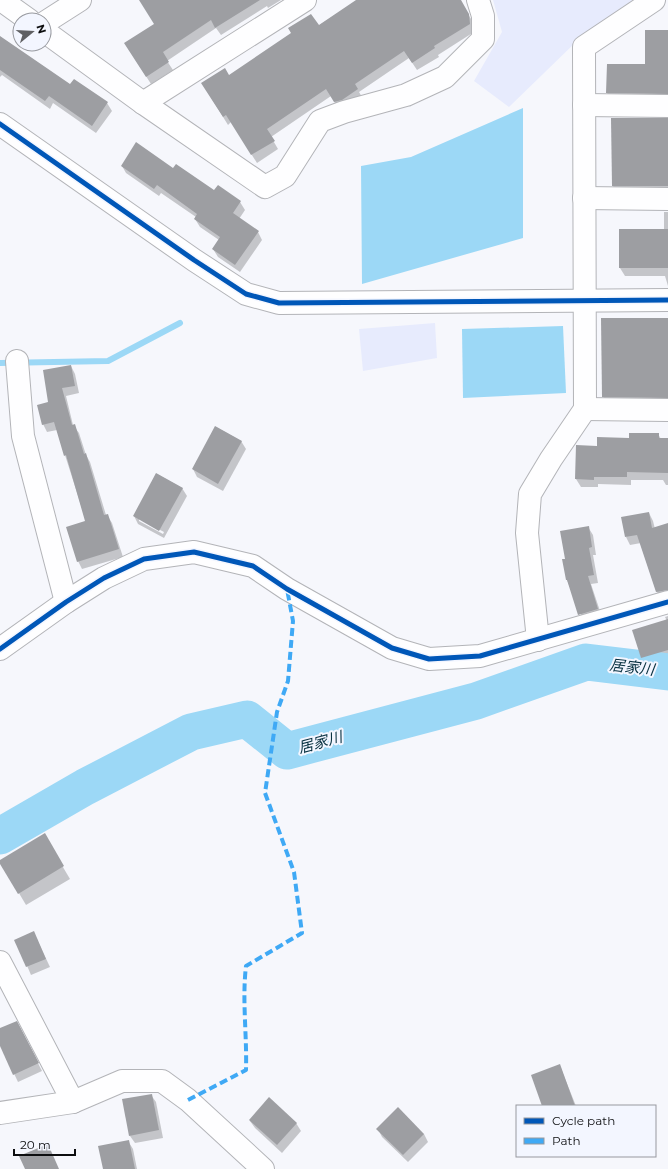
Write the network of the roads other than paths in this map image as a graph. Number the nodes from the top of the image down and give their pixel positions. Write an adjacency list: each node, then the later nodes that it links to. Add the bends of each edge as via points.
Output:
1 (1, 0): 8 (street)
2 (80, 0): 9 (street)
3 (305, 0): 11 (street)
4 (478, 0): 11 (street, via 483,16 483,39 445,77 406,95 320,121 285,176 265,187)
5 (654, 0): 12 (street, via 584,47)
6 (663, 0): 7 (street)
7 (668, 3)
8 (18, 12)
9 (52, 18)
10 (52, 37): 11 (street)
11 (143, 103)
12 (584, 105): 13 (street); 15 (street)
13 (668, 106)
14 (0, 124): 17 (street, via 246,294 279,303 308,304)
15 (584, 198): 16 (street); 17 (street)
16 (668, 199)
17 (584, 300): 18 (street); 20 (street)
18 (668, 300)
19 (17, 361): 22 (street, via 23,436)
20 (585, 409): 21 (street); 24 (street, via 530,494 527,533)
21 (668, 410)
22 (66, 602): 24 (street, via 104,578 144,559 194,552 253,566 287,589 392,648 429,659 480,656); 25 (street)
23 (668, 602): 24 (street)
24 (538, 640)
25 (0, 648)
26 (0, 962): 27 (street)
27 (73, 1102): 28 (street); 29 (street, via 122,1081 162,1081 188,1100)
28 (0, 1113)
29 (263, 1169)

